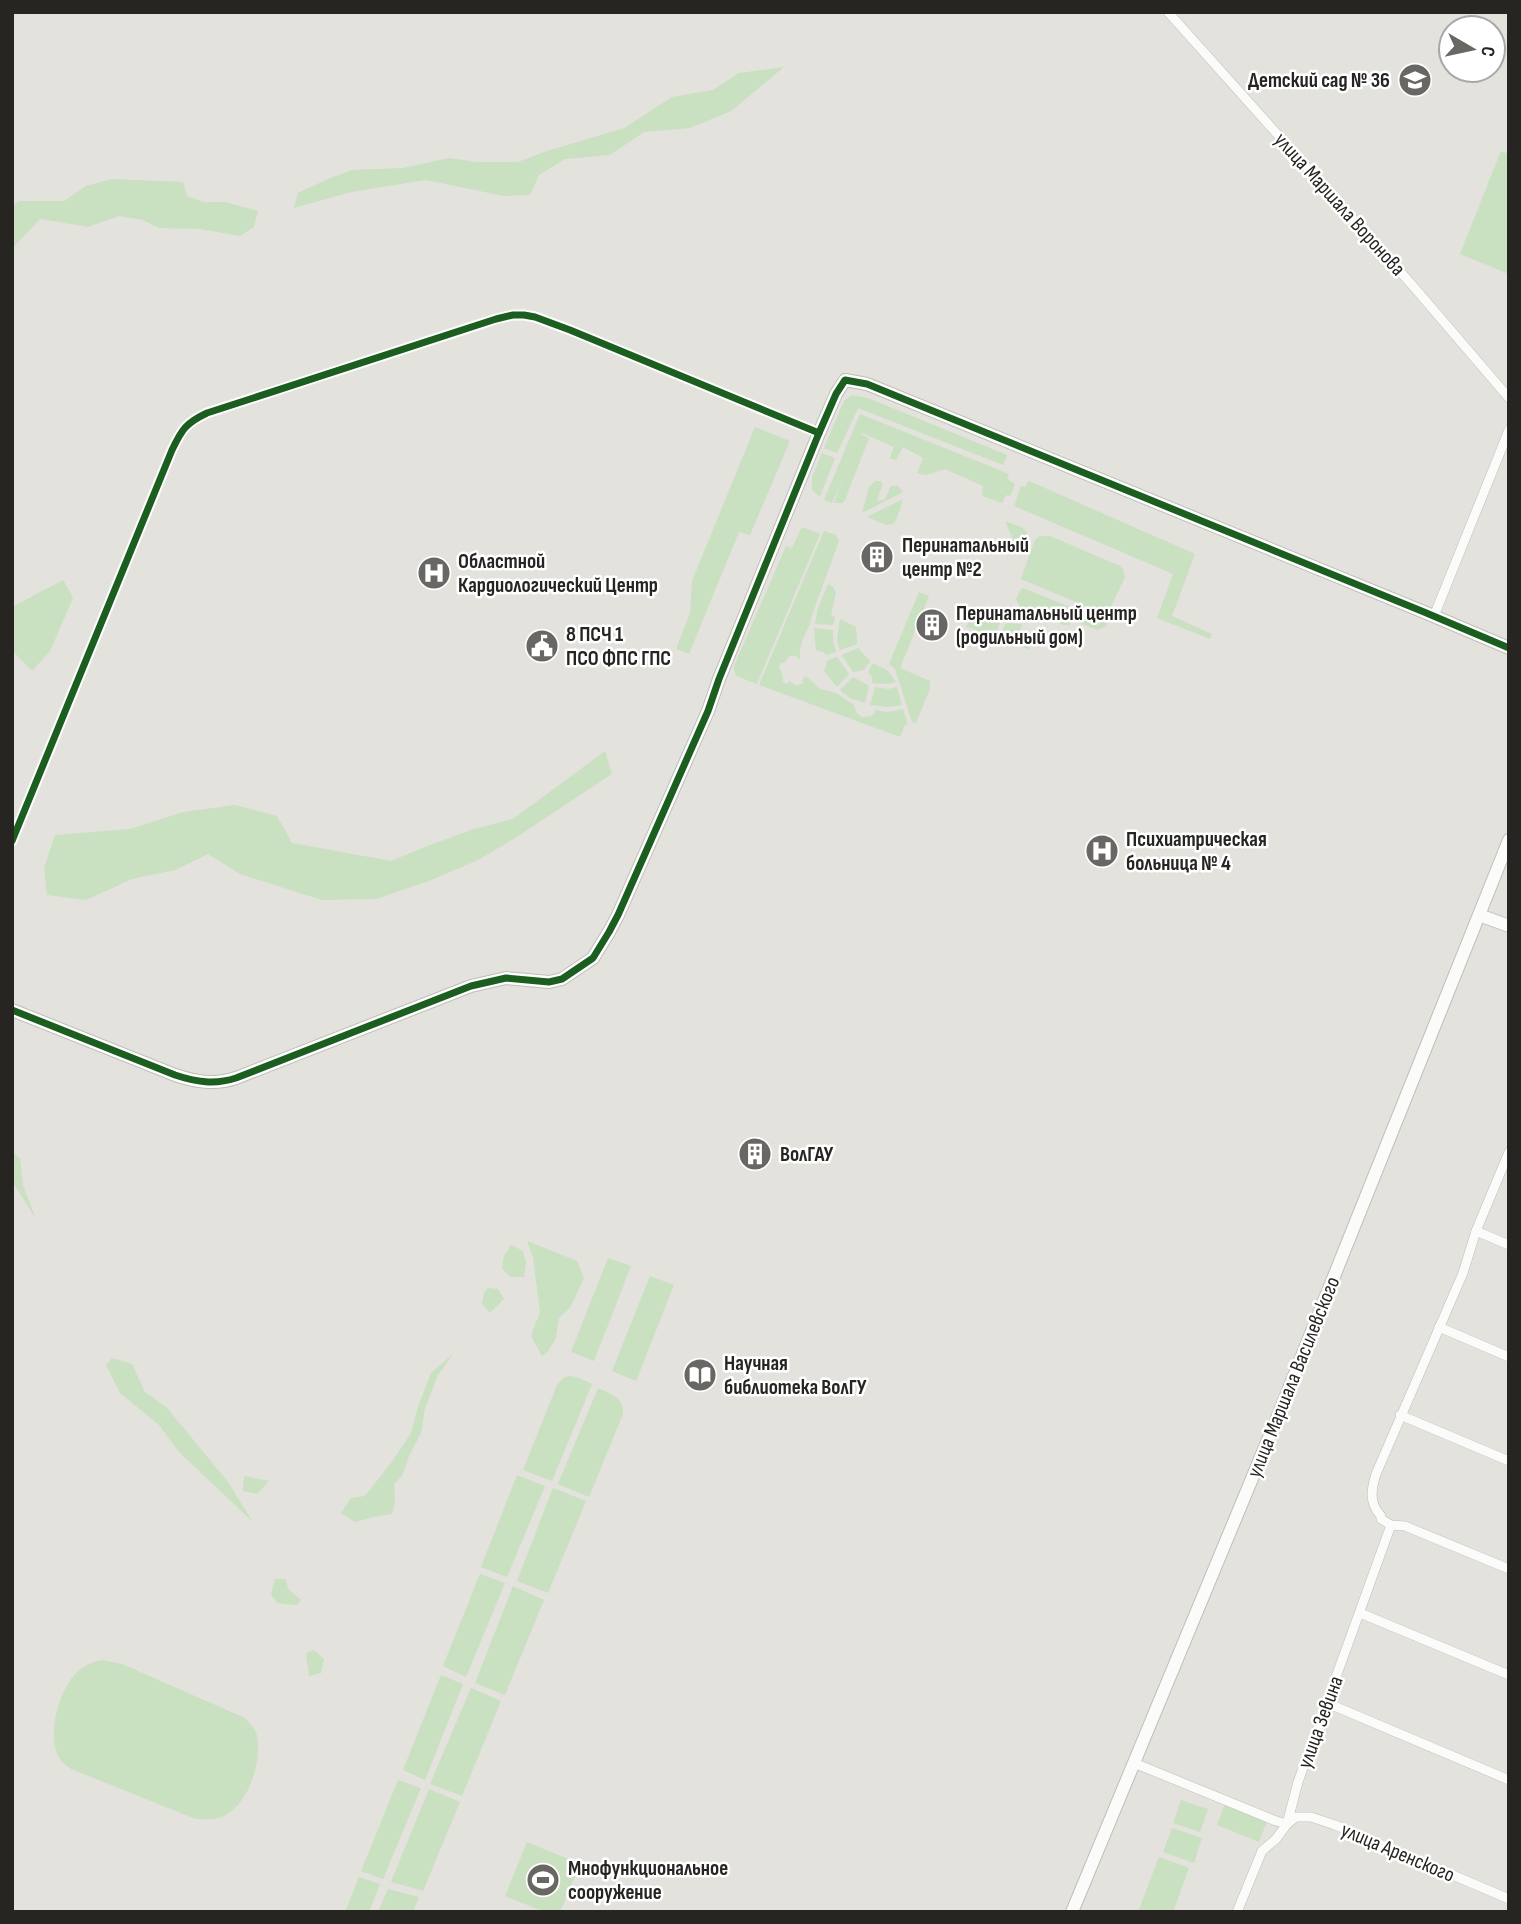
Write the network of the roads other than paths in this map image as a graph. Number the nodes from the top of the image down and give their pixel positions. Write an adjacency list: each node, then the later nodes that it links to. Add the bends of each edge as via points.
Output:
1 (1168, 12): 2 (street, улица Маршала Воронова)
2 (1509, 398)
3 (1509, 430): 5 (street)
4 (819, 433): 5 (street, via 845,380 867,384); 8 (street, via 570,330 513,314 191,421 172,450); 11 (street, via 708,711 618,915 593,958 582,966 556,981 506,978 471,986 219,1083 175,1075)
5 (1434, 616): 6 (street)
6 (1509, 648)
7 (1509, 840): 9 (street, улица Маршала Василевского)
8 (12, 841)
9 (1479, 915): 10 (street); 24 (street, улица Маршала Василевского)
10 (1509, 926)
11 (12, 1010)
12 (1509, 1152): 13 (street)
13 (1476, 1231): 14 (street); 15 (street)
14 (1509, 1245)
15 (1439, 1327): 16 (street); 17 (street)
16 (1509, 1357)
17 (1400, 1415): 18 (street); 19 (street, via 1373,1484 1372,1502 1381,1519)
18 (1509, 1461)
19 (1391, 1525): 20 (street, via 1405,1526); 21 (street, улица Зевина)
20 (1509, 1569)
21 (1360, 1613): 22 (street); 23 (street, улица Зевина)
22 (1509, 1675)
23 (1327, 1703): 25 (street); 26 (street, улица Зевина)
24 (1133, 1763): 26 (street); 28 (street, улица Маршала Василевского)
25 (1509, 1780)
26 (1287, 1824): 27 (street, улица Аренского, via 1296,1817 1311,1817 1335,1825); 29 (street, улица Зевина, via 1262,1851)
27 (1509, 1899)
28 (1072, 1912)
29 (1237, 1912)

